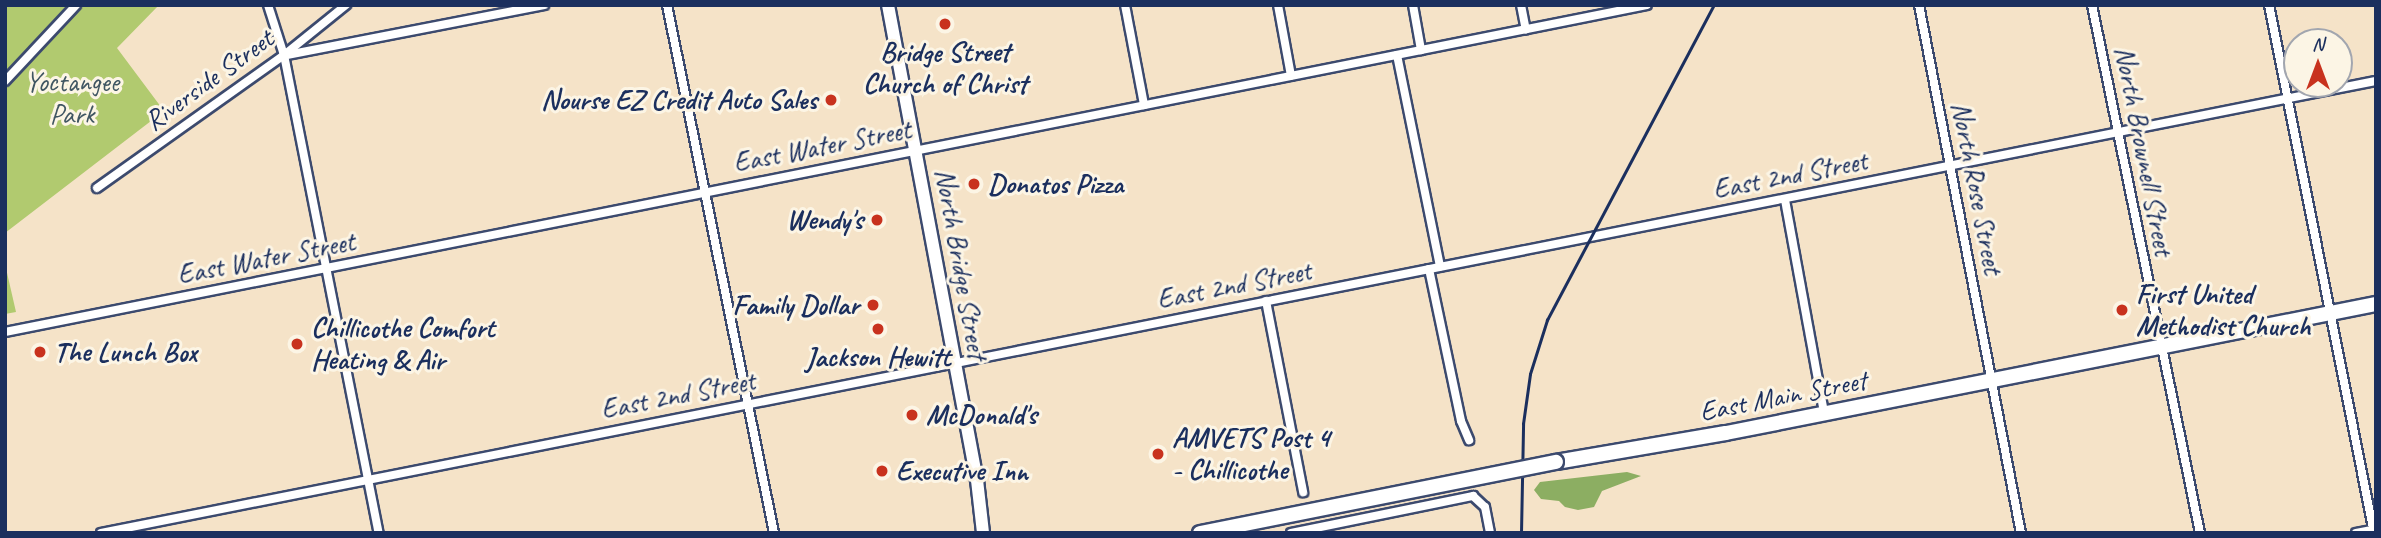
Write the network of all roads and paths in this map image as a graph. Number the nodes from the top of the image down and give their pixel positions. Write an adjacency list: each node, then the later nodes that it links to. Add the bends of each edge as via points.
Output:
1 (76, 5): 21 (street)
2 (268, 5): 17 (street)
3 (346, 5): 17 (street, Riverside Street)
4 (544, 5): 17 (street)
5 (667, 5): 30 (street)
6 (888, 5): 27 (main road, North Bridge Street)
7 (1125, 5): 25 (street)
8 (1278, 5): 20 (street)
9 (1413, 5): 16 (street)
10 (1521, 5): 15 (street)
11 (1647, 5): 15 (street, East Water Street)
12 (1919, 5): 28 (street, North Rose Street)
13 (2092, 5): 26 (street, North Brownell Street)
14 (2269, 5): 19 (street)
15 (1526, 30): 16 (street, East Water Street)
16 (1421, 50): 18 (street, East Water Street)
17 (284, 55): 29 (street, Riverside Street); 33 (street)
18 (1397, 55): 20 (street, East Water Street); 32 (street)
19 (2283, 74)
20 (1291, 76): 25 (street, East Water Street)
21 (5, 81)
22 (2376, 81): 23 (street, East 2nd Street)
23 (2353, 85)
24 (2288, 98): 26 (street, East 2nd Street); 37 (street)
25 (1144, 105): 27 (street, East Water Street)
26 (2117, 131): 28 (street, East 2nd Street); 39 (street, North Brownell Street)
27 (916, 150): 30 (street, East Water Street); 40 (main road, North Bridge Street)
28 (1949, 164): 31 (street, East 2nd Street); 41 (street, North Rose Street)
29 (97, 188)
30 (707, 193): 33 (street, East Water Street); 42 (street)
31 (1785, 200): 32 (street, East 2nd Street); 43 (street)
32 (1440, 267): 34 (street, East 2nd Street)
33 (327, 269): 38 (street, East Water Street); 45 (street)
34 (1429, 269): 35 (street, East 2nd Street); 44 (street)
35 (1266, 302): 40 (street, East 2nd Street); 46 (street)
36 (2376, 304): 37 (main road, East Main Street)
37 (2330, 313): 39 (main road, East Main Street); 47 (street)
38 (5, 332)
39 (2161, 346): 41 (main road, East Main Street); 56 (street, North Brownell Street)
40 (954, 363): 42 (street, East 2nd Street); 51 (main road, North Bridge Street)
41 (1992, 379): 43 (main road, East Main Street); 55 (street, North Rose Street)
42 (748, 405): 45 (street, East 2nd Street); 50 (street)
43 (1824, 413): 52 (main road, East Main Street, bridge)
44 (1468, 440)
45 (369, 480): 48 (street, East 2nd Street); 49 (street)
46 (1303, 492)
47 (2375, 531): 57 (street)
48 (100, 533)
49 (379, 533)
50 (774, 533)
51 (983, 533)
52 (1200, 533)
53 (1291, 533): 54 (street, via 1467,497 1479,499 1485,507)
54 (1490, 533)
55 (2021, 533)
56 (2200, 533)
57 (2356, 533)

